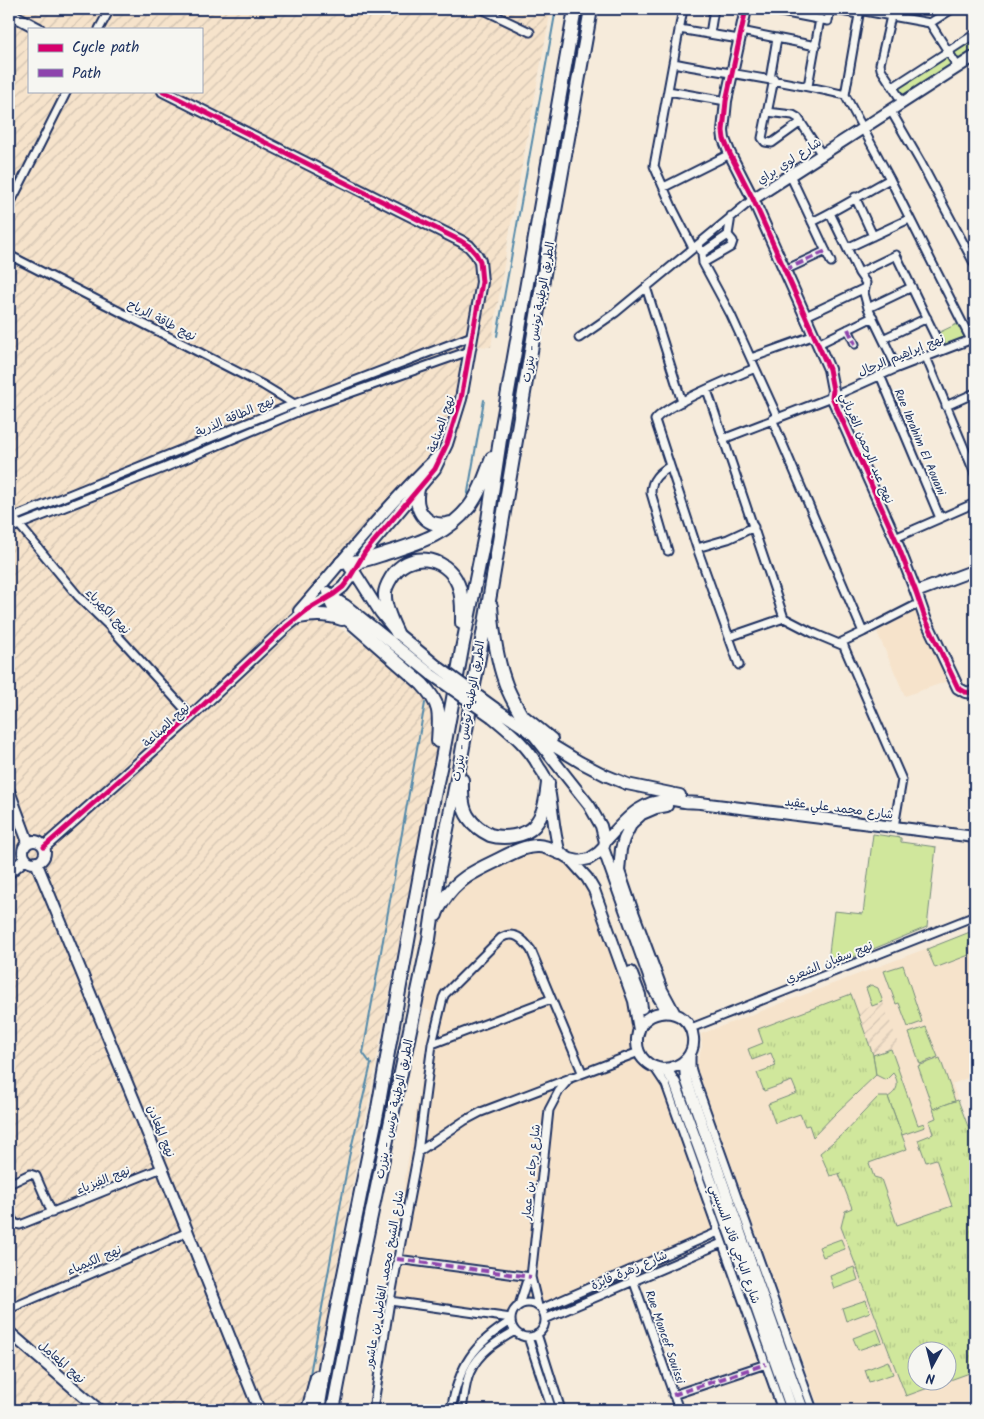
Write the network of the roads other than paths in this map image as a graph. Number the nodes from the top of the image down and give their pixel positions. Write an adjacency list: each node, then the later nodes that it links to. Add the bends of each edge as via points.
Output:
1 (110, 9): 18 (street)
2 (482, 9): 20 (street)
3 (576, 9): 97 (highway, الطريق الوطنية تونس - بنزرت)
4 (591, 9): 119 (highway, الطريق الوطنية تونس - بنزرت)
5 (683, 9): 19 (street)
6 (714, 9): 21 (street)
7 (746, 9): 23 (street, نهج عبد الرحمن الغرياني)
8 (766, 9): 11 (street)
9 (830, 9): 12 (street); 15 (street, via 828,21)
10 (952, 9): 16 (street)
11 (788, 11): 15 (street)
12 (859, 11): 14 (street); 37 (street)
13 (9, 14): 17 (street)
14 (891, 16): 16 (street); 33 (street, via 880,64)
15 (820, 19): 25 (street)
16 (930, 23): 26 (street)
17 (37, 28)
18 (100, 28)
19 (679, 29): 21 (street); 28 (street)
20 (530, 32)
21 (710, 34): 23 (street)
22 (975, 34): 26 (street)
23 (740, 35): 24 (street); 30 (street, نهج عبد الرحمن الغرياني)
24 (778, 38): 25 (street); 31 (street)
25 (816, 46): 32 (street)
26 (948, 52): 29 (street); 33 (street)
27 (975, 56): 29 (street, شارع لوي براي)
28 (673, 63): 30 (street); 34 (street)
29 (958, 67): 39 (street, شارع لوي براي)
30 (732, 74): 31 (street); 38 (street, نهج عبد الرحمن الغرياني)
31 (772, 79): 32 (street); 41 (street)
32 (808, 86): 37 (street)
33 (893, 87): 39 (street)
34 (668, 91): 38 (street); 48 (street, via 654,161)
35 (66, 92): 51 (street)
36 (165, 92): 76 (street, نهج الصناعة, via 469,246 480,261 482,272)
37 (845, 95): 43 (street)
38 (726, 101): 44 (street, نهج عبد الرحمن الغرياني, via 723,131)
39 (903, 103): 40 (street, شارع لوي براي)
40 (891, 111): 43 (street, شارع لوي براي); 65 (street)
41 (767, 112): 42 (street, via 793,116); 42 (street, via 762,138 768,143)
42 (801, 122): 45 (street)
43 (864, 129): 45 (street, شارع لوي براي); 47 (street)
44 (730, 154): 48 (street); 50 (street, نهج عبد الرحمن الغرياني)
45 (822, 154): 46 (street, شارع لوي براي)
46 (790, 175): 50 (street, شارع لوي براي); 55 (street)
47 (890, 179): 49 (street); 54 (street)
48 (664, 187): 58 (street)
49 (855, 197): 52 (street); 57 (street)
50 (753, 199): 53 (street, شارع لوي براي); 66 (street, نهج عبد الرحمن الغرياني)
51 (9, 206)
52 (830, 213): 55 (street); 59 (street)
53 (731, 216): 56 (street); 58 (street, شارع لوي براي)
54 (909, 219): 57 (street); 80 (street)
55 (812, 222): 60 (street)
56 (728, 235): 61 (street); 64 (street, via 733,241 731,246)
57 (873, 236): 59 (street)
58 (696, 246): 61 (street); 68 (street, شارع لوي براي)
59 (847, 248): 67 (street)
60 (826, 251): 63 (street); 66 (street)
61 (702, 253): 64 (street)
62 (9, 256): 93 (street, نهج طاقة الرياح, via 254,380)
63 (831, 262)
64 (703, 263): 85 (street)
65 (975, 265)
66 (785, 270): 72 (street, نهج عبد الرحمن الغرياني)
67 (859, 273): 69 (street, via 896,255); 70 (street, via 866,283)
68 (646, 287): 77 (street, شارع لوي براي); 92 (street)
69 (912, 287): 71 (street); 74 (street)
70 (865, 288): 71 (street); 72 (street)
71 (868, 308): 73 (street)
72 (806, 316): 78 (street, نهج عبد الرحمن الغرياني)
73 (873, 318): 75 (street); 79 (street)
74 (928, 318): 79 (street); 83 (street)
75 (848, 329): 78 (street); 81 (street)
76 (472, 336): 82 (street, نهج الصناعة); 93 (street, نهج الطاقة الذرية)
77 (579, 338)
78 (817, 339): 85 (street); 91 (street, نهج عبد الرحمن الغرياني, via 829,369)
79 (883, 339): 87 (street)
80 (973, 339): 83 (street, نهج إبراهيم الرحال)
81 (856, 344)
82 (469, 350): 95 (street, نهج الطاقة الذرية); 99 (street, نهج الصناعة, via 461,399)
83 (942, 350): 84 (street, نهج إبراهيم الرحال)
84 (926, 357): 87 (street, نهج إبراهيم الرحال); 94 (street)
85 (751, 358): 86 (street)
86 (755, 368): 89 (street); 96 (street)
87 (897, 368): 88 (street, نهج إبراهيم الرحال)
88 (880, 375): 91 (street, نهج إبراهيم الرحال); 105 (street, Rue Ibrahim El Aouani)
89 (707, 390): 92 (street); 98 (street)
90 (975, 393): 94 (street)
91 (832, 397): 96 (street, نهج إبراهيم الرحال); 110 (street, نهج عبد الرحمن الغرياني)
92 (682, 402): 100 (street, via 655,420)
93 (294, 404): 95 (street, نهج طاقة الرياح); 104 (street, نهج الطاقة الذرية)
94 (946, 406): 101 (street)
95 (302, 410): 107 (street, نهج الطاقة الذرية)
96 (775, 419): 98 (street, نهج إبراهيم الرحال); 125 (street)
97 (502, 426): 106 (highway, via 475,498); 129 (highway, الطريق الوطنية تونس - بنزرت, via 488,520)
98 (723, 439): 108 (street)
99 (443, 451): 102 (street, نهج الصناعة, via 435,469); 113 (street, نهج الصناعة, via 372,525)
100 (670, 466): 111 (street); 112 (street, via 654,479 651,486)
101 (975, 474)
102 (418, 490): 106 (highway, via 417,504 424,518 438,525); 114 (street, نهج الصناعة, via 380,533)
103 (975, 504): 105 (street)
104 (11, 518): 107 (street, نهج الكهرباء)
105 (940, 518): 110 (street)
106 (453, 523): 114 (highway, via 417,544)
107 (18, 525): 109 (street, نهج الطاقة الذرية); 135 (street, نهج الكهرباء, via 78,596)
108 (754, 527): 111 (street); 122 (street)
109 (9, 528)
110 (895, 538): 117 (street, نهج عبد الرحمن الغرياني)
111 (697, 548): 127 (street)
112 (668, 551)
113 (338, 566): 114 (highway); 116 (street, نهج الصناعة)
114 (357, 566): 118 (street, نهج الصناعة, via 343,587); 126 (street, via 380,612)
115 (975, 570): 117 (street)
116 (328, 578): 118 (street); 124 (street, نهج الصناعة)
117 (916, 592): 120 (street, نهج عبد الرحمن الغرياني)
118 (330, 596): 121 (street, نهج الصناعة); 123 (highway, via 334,609); 131 (street)
119 (490, 596): 134 (highway, via 497,654 505,682); 137 (highway, الطريق الوطنية تونس - بنزرت)
120 (920, 603): 125 (street); 132 (street, نهج عبد الرحمن الغرياني, via 958,688)
121 (299, 617): 123 (highway, via 313,614); 124 (street, نهج الصناعة)
122 (784, 618): 127 (street); 128 (street)
123 (350, 621): 141 (highway, via 422,684 436,703 439,720)
124 (286, 627): 135 (street, نهج الصناعة)
125 (863, 632): 128 (street, via 842,642)
126 (397, 633): 129 (highway, via 384,596 386,587 400,566 428,559 448,569 459,586); 131 (street)
127 (729, 637): 130 (street)
128 (844, 646): 144 (street, via 902,780)
129 (462, 649): 141 (highway, الطريق الوطنية تونس - بنزرت)
130 (739, 665)
131 (434, 670): 133 (street, bridge)
132 (975, 693)
133 (494, 713): 136 (street); 139 (street, via 533,755)
134 (521, 713): 136 (highway); 138 (street)
135 (191, 716): 148 (street, نهج الصناعة)
136 (532, 733): 138 (street); 147 (street, via 589,805 601,826)
137 (461, 758): 139 (highway, via 463,803 476,826 490,835 511,836 533,828 544,809); 154 (highway, الطريق الوطنية تونس - بنزرت, via 439,870)
138 (580, 762): 143 (street, via 626,784 689,797)
139 (548, 782): 149 (street, via 556,840)
140 (9, 791): 146 (street)
141 (434, 796): 188 (highway, الطريق الوطنية تونس - بنزرت, via 378,1108)
142 (684, 802): 143 (street); 147 (street, via 655,801 637,809); 156 (street, via 656,808 632,823 624,839 619,864 620,875)
143 (700, 803): 144 (street, شارع محمد علي عقيد)
144 (894, 827): 145 (street, شارع محمد علي عقيد)
145 (975, 838)
146 (28, 842): 148 (street, via 38,842); 150 (street, via 22,850)
147 (604, 845): 149 (street, via 589,859 579,861); 156 (street, via 653,988)
148 (44, 847): 151 (street, via 42,859)
149 (565, 856): 154 (highway, via 546,847 524,848 474,872 452,888 437,910); 157 (street, via 581,870 599,901)
150 (26, 859): 151 (street); 152 (street)
151 (36, 862): 166 (street, نهج المعادن)
152 (9, 873)
153 (975, 916): 158 (street, نهج سفيان الشعري)
154 (430, 939): 187 (highway, الطريق الوطنية تونس - بنزرت)
155 (551, 999): 159 (street); 159 (street, شارع الشيخ محمد الفاضل بن عاشور, via 531,950 518,936 506,934 445,994); 163 (street)
156 (671, 1013): 157 (street, via 654,1014); 158 (street)
157 (641, 1026): 160 (street, via 636,1041)
158 (691, 1028): 161 (street, via 694,1040)
159 (432, 1044): 165 (street, شارع الشيخ محمد الفاضل بن عاشور)
160 (639, 1052): 162 (street, via 645,1061); 163 (street)
161 (689, 1056): 162 (street, via 680,1065); 205 (street, via 685,1067 686,1079); 206 (street)
162 (659, 1068): 171 (street, شارع الباجي قائد السبسي); 204 (street, via 671,1076 675,1084)
163 (582, 1072): 164 (street)
164 (572, 1076): 165 (street, via 481,1112); 175 (street, شارع رجاء بن عمار, via 549,1110)
165 (418, 1152): 173 (street, شارع الشيخ محمد الفاضل بن عاشور)
166 (162, 1168): 169 (street, نهج الفيزياء); 170 (street, نهج المعادن)
167 (9, 1184): 169 (street, via 33,1174 36,1176)
168 (9, 1210): 169 (street, نهج الفيزياء, via 16,1225)
169 (52, 1213)
170 (188, 1232): 180 (street, نهج الكيمياء); 192 (street, نهج المعادن)
171 (718, 1232): 172 (street, شارع الباجي قائد السبسي); 174 (street, شارع زهرة فايزة)
172 (722, 1243): 176 (street, شارع زهرة فايزة); 189 (street, شارع الباجي قائد السبسي)
173 (397, 1259): 175 (street); 177 (street, شارع الشيخ محمد الفاضل بن عاشور)
174 (630, 1270): 176 (street, Rue Moncef Souissi); 179 (street, شارع زهرة فايزة)
175 (531, 1277): 178 (street, شارع رجاء بن عمار); 179 (street, شارع رجاء بن عمار)
176 (634, 1280): 181 (street, شارع زهرة فايزة); 190 (street, Rue Moncef Souissi)
177 (390, 1300): 182 (street); 197 (street, شارع الشيخ محمد الفاضل بن عاشور)
178 (519, 1305): 179 (street, via 532,1303); 182 (street)
179 (540, 1307): 181 (street)
180 (9, 1309)
181 (545, 1319): 185 (street)
182 (511, 1320): 183 (street); 198 (street, via 473,1352 455,1389)
183 (515, 1330): 186 (street); 199 (street, via 478,1358 469,1373)
184 (9, 1332): 191 (street, نهج المعامل)
185 (536, 1334): 186 (street); 201 (street)
186 (528, 1337): 200 (street)
187 (346, 1346): 195 (highway, الطريق الوطنية تونس - بنزرت); 196 (highway, via 347,1372)
188 (326, 1362): 193 (highway, via 318,1375); 194 (highway, الطريق الوطنية تونس - بنزرت)
189 (766, 1364): 190 (street); 203 (street, شارع الباجي قائد السبسي)
190 (673, 1395): 202 (street, Rue Moncef Souissi)
191 (99, 1410)
192 (259, 1410)
193 (308, 1410)
194 (318, 1410)
195 (333, 1410)
196 (341, 1410)
197 (373, 1410)
198 (451, 1410)
199 (462, 1410)
200 (552, 1410)
201 (562, 1410)
202 (679, 1410)
203 (782, 1410)
204 (792, 1410)
205 (803, 1410)
206 (813, 1410)

